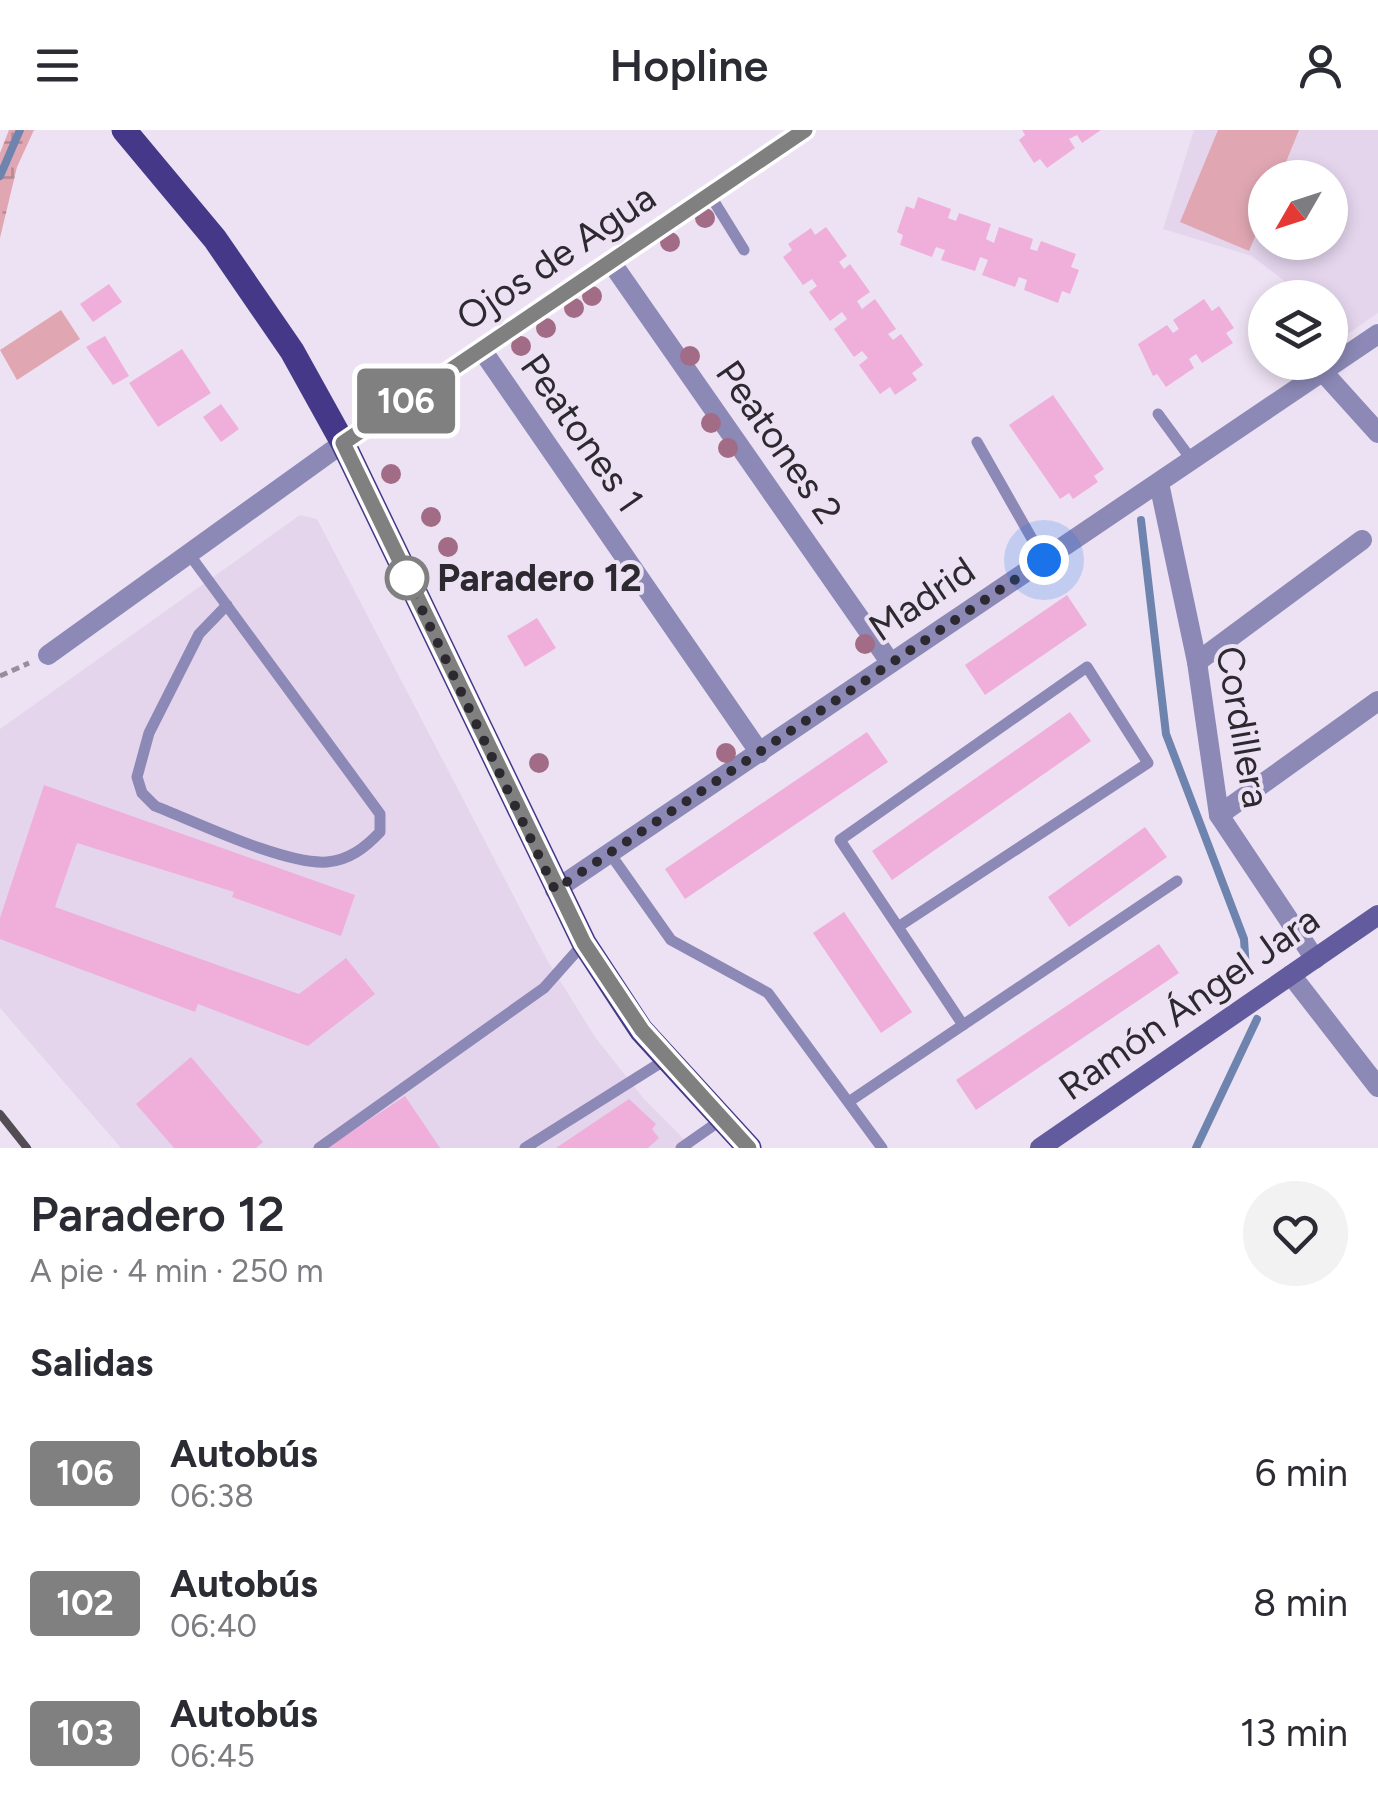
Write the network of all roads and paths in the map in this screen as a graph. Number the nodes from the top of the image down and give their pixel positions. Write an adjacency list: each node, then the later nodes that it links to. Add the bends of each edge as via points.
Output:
1 (124, 130): 14 (main road, via 259,300)
2 (805, 130): 3 (street, Ojos de Agua)
3 (710, 195): 4 (lane); 5 (street, Ojos de Agua)
4 (744, 250)
5 (610, 262): 7 (street, Ojos de Agua); 22 (street, Peatones 2)
6 (1378, 334): 8 (street, Madrid)
7 (482, 350): 14 (street, Ojos de Agua); 26 (street, Peatones 1)
8 (1348, 355)
9 (1311, 380): 15 (street, Madrid)
10 (1330, 380): 12 (street)
11 (1158, 414): 15 (lane)
12 (1378, 434)
13 (977, 442): 19 (lane)
14 (343, 443): 18 (street, Ojos de Agua); 30 (main road)
15 (1191, 459): 16 (street, Madrid)
16 (1158, 483): 19 (street, Madrid); 23 (street, Cordillera)
17 (1362, 540): 23 (street)
18 (190, 554): 20 (lane); 21 (street, Ojos de Agua)
19 (1044, 560): 22 (street, Madrid)
20 (227, 605): 20 (lane, via 380,814 380,832 347,858 323,862 265,848 155,806 142,793 137,776 150,733 199,634)
21 (48, 655): 24 (path)
22 (890, 662): 26 (street, Madrid)
23 (1197, 662): 27 (street, Cordillera)
24 (0, 676)
25 (1378, 700): 27 (street)
26 (760, 752): 28 (street, Madrid)
27 (1219, 815): 34 (street, Cordillera)
28 (611, 855): 30 (street, Madrid); 39 (lane, via 671,940 768,993)
29 (1177, 881): 36 (lane)
30 (555, 890): 33 (main road)
31 (1378, 916): 34 (main road, Ramón Ángel Jara)
32 (898, 927): 32 (lane, via 1148,763 1087,667 840,840); 36 (lane)
33 (584, 943): 37 (main road); 41 (lane, via 544,988)
34 (1315, 959): 35 (main road, Ramón Ángel Jara)
35 (1291, 976): 38 (street); 46 (main road, Ramón Ángel Jara)
36 (964, 1025): 39 (lane)
37 (665, 1060): 40 (main road); 42 (lane)
38 (1378, 1088)
39 (850, 1101): 45 (lane)
40 (721, 1120): 43 (lane); 44 (main road)
41 (319, 1148)
42 (525, 1148)
43 (682, 1148)
44 (749, 1148)
45 (882, 1148)
46 (1040, 1148)

